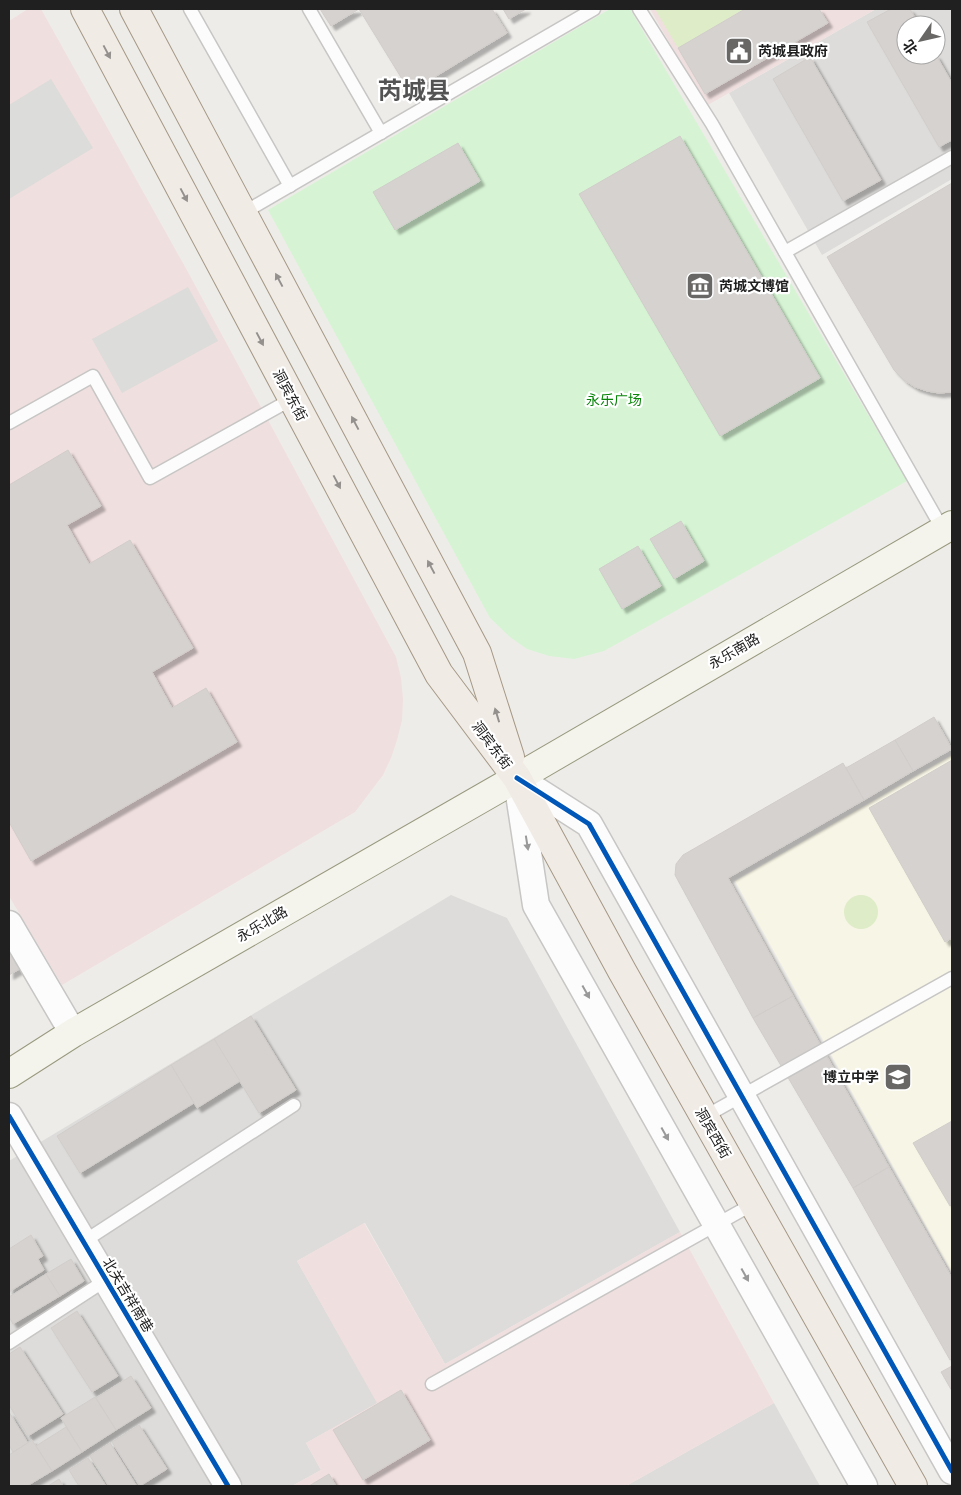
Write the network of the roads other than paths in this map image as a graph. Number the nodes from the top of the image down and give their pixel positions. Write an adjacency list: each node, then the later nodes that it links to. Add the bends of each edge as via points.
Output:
1 (84, 9): 12 (main road, 洞宾东街, one-way to 12)
2 (134, 9): 10 (main road, 洞宾东街)
3 (190, 9): 9 (lane)
4 (309, 9): 7 (lane)
5 (594, 9): 7 (lane)
6 (639, 9): 11 (lane, via 712,124)
7 (381, 133): 9 (lane)
8 (952, 157): 11 (lane)
9 (290, 186): 10 (lane)
10 (243, 213): 15 (main road, 洞宾东街, one-way to 10, via 477,653)
11 (785, 252): 14 (lane)
12 (292, 399): 13 (lane, via 150,478 93,376); 15 (main road, 洞宾东街, one-way to 15, via 439,674)
13 (9, 423)
14 (948, 528): 15 (main road, 永乐南路)
15 (517, 778): 18 (main road, 永乐北路); 20 (street, via 589,824); 23 (main road, 洞宾西街); 25 (street, one-way to 25, via 536,905)
16 (9, 924): 18 (street)
17 (952, 978): 20 (lane)
18 (73, 1033): 19 (main road, 永乐北路)
19 (9, 1074)
20 (742, 1096): 23 (lane); 30 (street)
21 (294, 1105): 26 (lane)
22 (9, 1116): 26 (street, 北关吉祥南巷)
23 (704, 1117): 24 (main road, 洞宾西街)
24 (754, 1204): 25 (lane); 33 (main road, 洞宾西街)
25 (716, 1224): 29 (lane); 32 (street, one-way to 32)
26 (83, 1242): 27 (street, 北关吉祥南巷)
27 (106, 1280): 28 (lane); 31 (street, 北关吉祥南巷)
28 (9, 1342)
29 (432, 1384)
30 (952, 1471)
31 (228, 1486)
32 (864, 1486)
33 (913, 1486)

